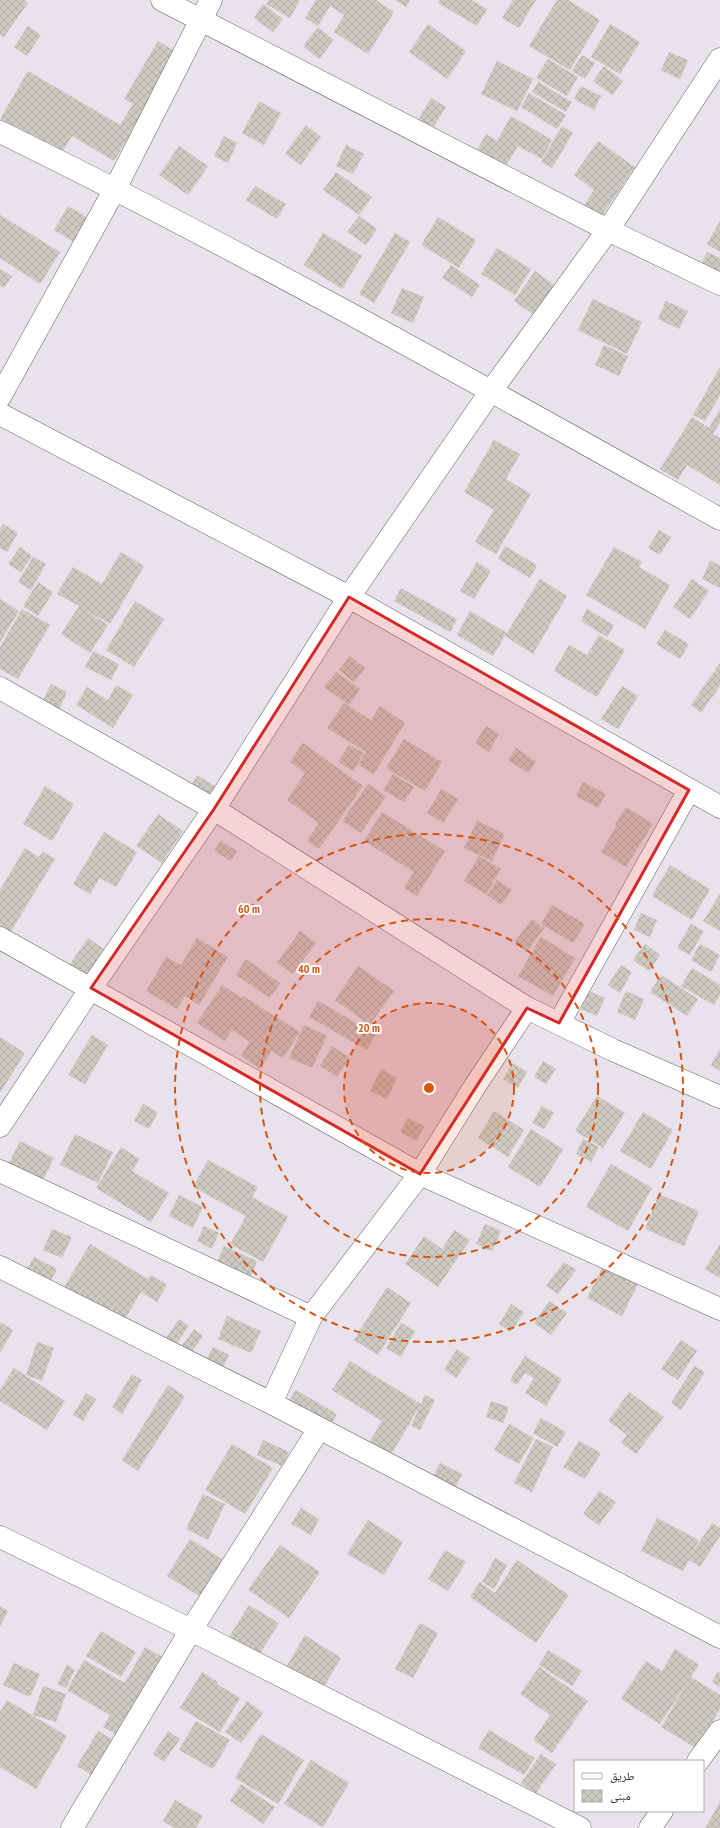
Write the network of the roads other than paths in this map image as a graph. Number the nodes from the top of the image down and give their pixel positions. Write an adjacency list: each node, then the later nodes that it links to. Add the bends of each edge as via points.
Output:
1 (162, 0): 3 (street)
2 (211, 0): 3 (street)
3 (200, 19): 6 (street); 7 (street)
4 (720, 59): 7 (street)
5 (0, 132): 6 (street)
6 (115, 189): 9 (street); 10 (street)
7 (608, 230): 8 (street); 9 (street)
8 (720, 284)
9 (490, 391): 12 (street); 13 (street)
10 (0, 397)
11 (0, 414): 13 (street)
12 (720, 519)
13 (349, 597): 15 (street); 17 (street)
14 (0, 688): 17 (street)
15 (689, 790): 16 (street); 21 (street)
16 (720, 807)
17 (214, 809): 19 (street); 20 (street)
18 (0, 938): 19 (street)
19 (91, 988): 23 (street); 25 (street)
20 (527, 1008): 21 (street); 25 (street)
21 (559, 1023): 22 (street)
22 (720, 1097)
23 (0, 1126)
24 (0, 1170): 28 (street)
25 (420, 1174): 27 (street); 28 (street)
26 (0, 1267): 29 (street)
27 (720, 1309)
28 (311, 1317): 29 (street)
29 (271, 1404): 30 (street)
30 (319, 1429): 32 (street); 33 (street)
31 (0, 1537): 32 (street)
32 (190, 1630): 37 (street); 38 (street)
33 (720, 1637)
34 (720, 1731): 35 (street)
35 (699, 1760)
36 (661, 1812): 39 (street)
37 (72, 1828)
38 (580, 1828)
39 (650, 1828)

